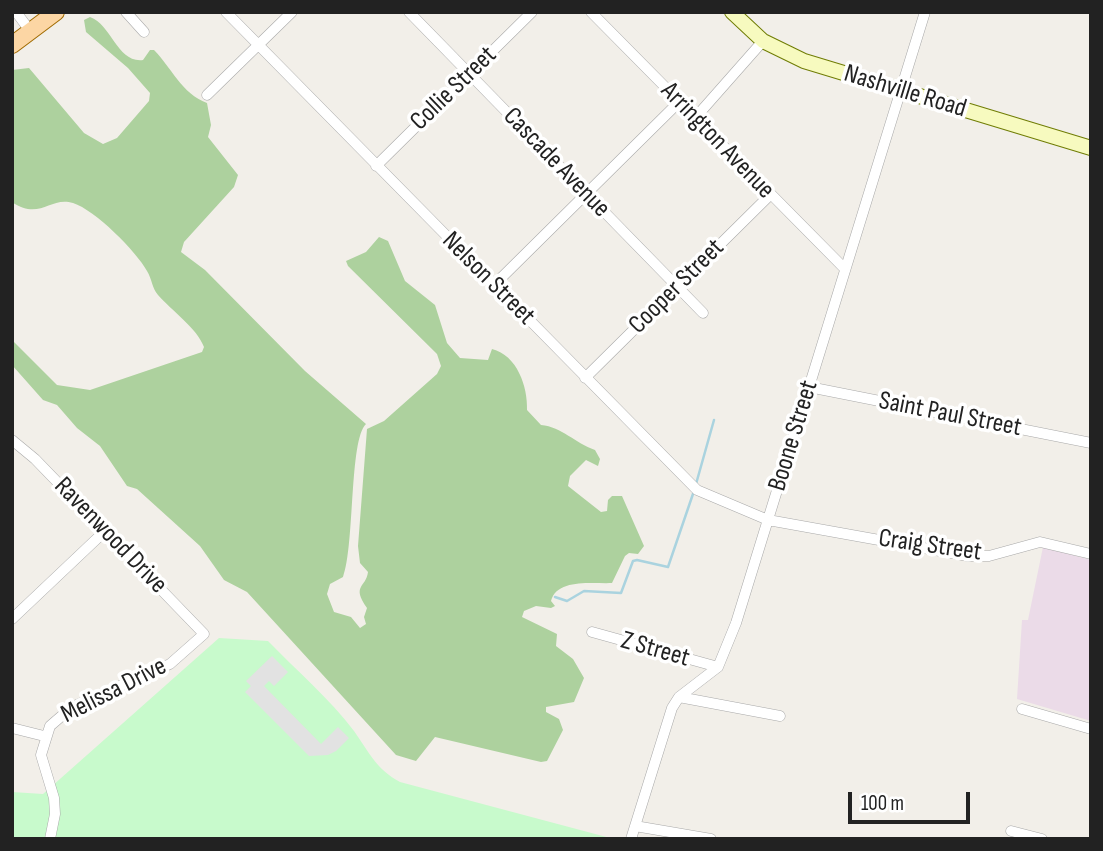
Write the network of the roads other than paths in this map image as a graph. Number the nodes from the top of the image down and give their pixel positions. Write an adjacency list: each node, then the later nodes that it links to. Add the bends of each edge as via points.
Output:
1 (16, 12): 11 (street)
2 (56, 12): 11 (main road)
3 (126, 12): 12 (street)
4 (226, 12): 15 (street, Nelson Street)
5 (292, 12): 15 (street)
6 (409, 12): 16 (street, Cascade Avenue)
7 (532, 12): 16 (street, Collie Street)
8 (591, 12): 19 (street, Arrington Avenue)
9 (732, 12): 13 (main road, Nashville Road)
10 (925, 12): 17 (street, Boone Street)
11 (32, 32): 14 (main road)
12 (144, 32)
13 (763, 41): 17 (main road, Nashville Road, via 804,61); 20 (street)
14 (12, 45)
15 (259, 46): 18 (street); 22 (street, Nelson Street)
16 (469, 75): 22 (street, Collie Street); 23 (street, Cascade Avenue)
17 (901, 92): 21 (main road, Nashville Road); 25 (street, Boone Street)
18 (207, 95)
19 (679, 102): 20 (street, Arrington Avenue); 23 (street)
20 (695, 118): 24 (street, Arrington Avenue)
21 (1091, 148)
22 (376, 166): 26 (street, Nelson Street)
23 (587, 193): 26 (street); 27 (street, Cascade Avenue)
24 (770, 195): 25 (street, Arrington Avenue); 27 (street, Cooper Street)
25 (845, 269): 30 (street, Boone Street)
26 (494, 285): 29 (street, Nelson Street)
27 (677, 287): 28 (street, Cascade Avenue); 29 (street, Cooper Street)
28 (704, 313)
29 (585, 378): 33 (street, Nelson Street, via 689,484)
30 (809, 387): 32 (street, Saint Paul Street); 33 (street, Boone Street)
31 (12, 440): 34 (street, Ravenwood Drive)
32 (1091, 443)
33 (768, 520): 35 (street, Craig Street, via 979,558 1040,542); 39 (street, Boone Street)
34 (104, 531): 36 (street); 38 (street, Ravenwood Drive)
35 (1091, 554)
36 (12, 619)
37 (592, 632): 39 (street, Z Street)
38 (204, 634): 45 (street, Melissa Drive, via 170,664 72,707)
39 (718, 667): 40 (street)
40 (679, 697): 42 (street); 46 (street)
41 (1022, 709): 44 (street)
42 (780, 716)
43 (12, 728): 45 (street)
44 (1091, 729)
45 (44, 736): 48 (street, Melissa Drive, via 42,768 55,814)
46 (635, 826): 49 (street); 50 (street)
47 (1011, 831): 51 (street)
48 (50, 839)
49 (631, 839)
50 (711, 839)
51 (1042, 839)

